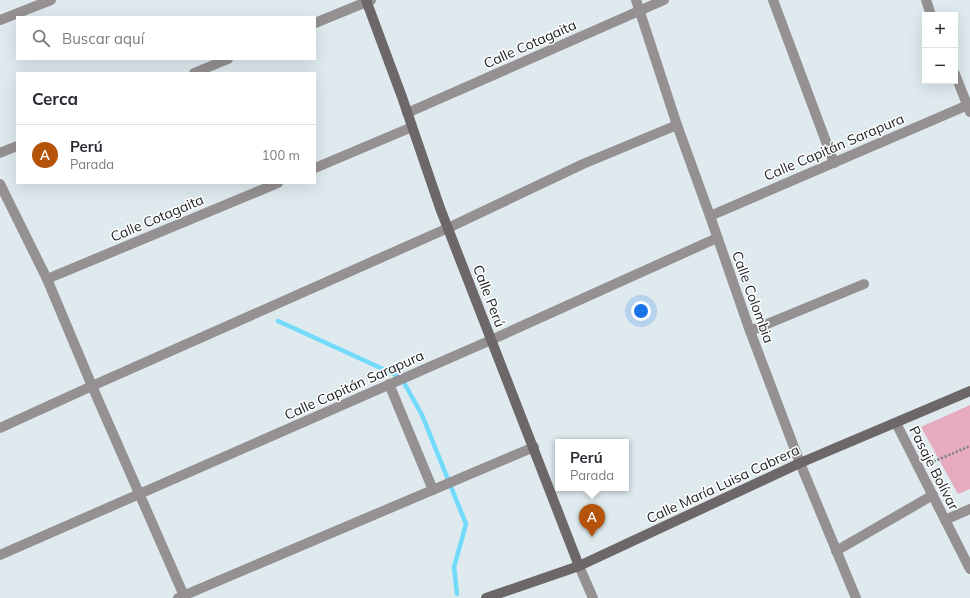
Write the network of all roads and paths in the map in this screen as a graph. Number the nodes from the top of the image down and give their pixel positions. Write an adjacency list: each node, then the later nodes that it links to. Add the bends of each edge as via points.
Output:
1 (51, 0): 9 (street)
2 (368, 0): 10 (street); 15 (street, Calle Perú)
3 (636, 0): 7 (street, Calle Colombia)
4 (664, 0): 7 (street, Calle Cotagaita)
5 (773, 0): 20 (street)
6 (926, 0): 8 (street)
7 (640, 10): 15 (street, Calle Cotagaita); 16 (street, Calle Colombia)
8 (931, 12)
9 (0, 20)
10 (316, 23)
11 (226, 60): 12 (street)
12 (196, 72)
13 (958, 81): 14 (street)
14 (969, 107): 20 (street, Calle Capitán Sarapura)
15 (407, 113): 17 (street, Calle Perú)
16 (677, 125): 24 (street, Calle Colombia); 25 (street, via 583,164)
17 (412, 127): 21 (street); 25 (street, Calle Perú)
18 (16, 146): 19 (street)
19 (0, 153)
20 (834, 163): 24 (street, Calle Capitán Sarapura)
21 (316, 168)
22 (0, 184): 27 (street)
23 (276, 184): 27 (street, Calle Cotagaita)
24 (710, 216): 26 (street, Calle Colombia)
25 (448, 228): 30 (street, Calle Perú); 32 (street)
26 (717, 238): 29 (street, Calle Colombia); 30 (street, Calle Capitán Sarapura)
27 (47, 279): 32 (street)
28 (864, 284): 29 (street)
29 (750, 331): 38 (street, Calle Colombia)
30 (491, 340): 31 (street, Calle Capitán Sarapura); 37 (street, Calle Perú)
31 (389, 384): 40 (street); 41 (street, Calle Capitán Sarapura)
32 (92, 386): 35 (street); 41 (street)
33 (970, 392): 34 (street, Calle María Luisa Cabrera)
34 (896, 423): 38 (street, Calle María Luisa Cabrera); 39 (street, Pasaje Bolívar)
35 (0, 428)
36 (970, 446): 39 (path)
37 (534, 447): 40 (street); 47 (street, Calle Perú)
38 (800, 463): 45 (street, Calle Colombia); 47 (street, Calle María Luisa Cabrera)
39 (918, 468): 42 (street, Pasaje Bolívar)
40 (433, 490): 49 (street)
41 (139, 494): 46 (street, Calle Capitán Sarapura); 49 (street)
42 (932, 495): 44 (street, Pasaje Bolívar); 45 (street)
43 (970, 509): 44 (street)
44 (945, 520): 48 (street, Pasaje Bolívar)
45 (836, 550): 52 (street, Calle Colombia)
46 (0, 555)
47 (579, 566): 50 (street, Calle María Luisa Cabrera); 51 (street, Calle Perú)
48 (970, 569)
49 (182, 597)
50 (489, 597)
51 (593, 598)
52 (856, 598)

